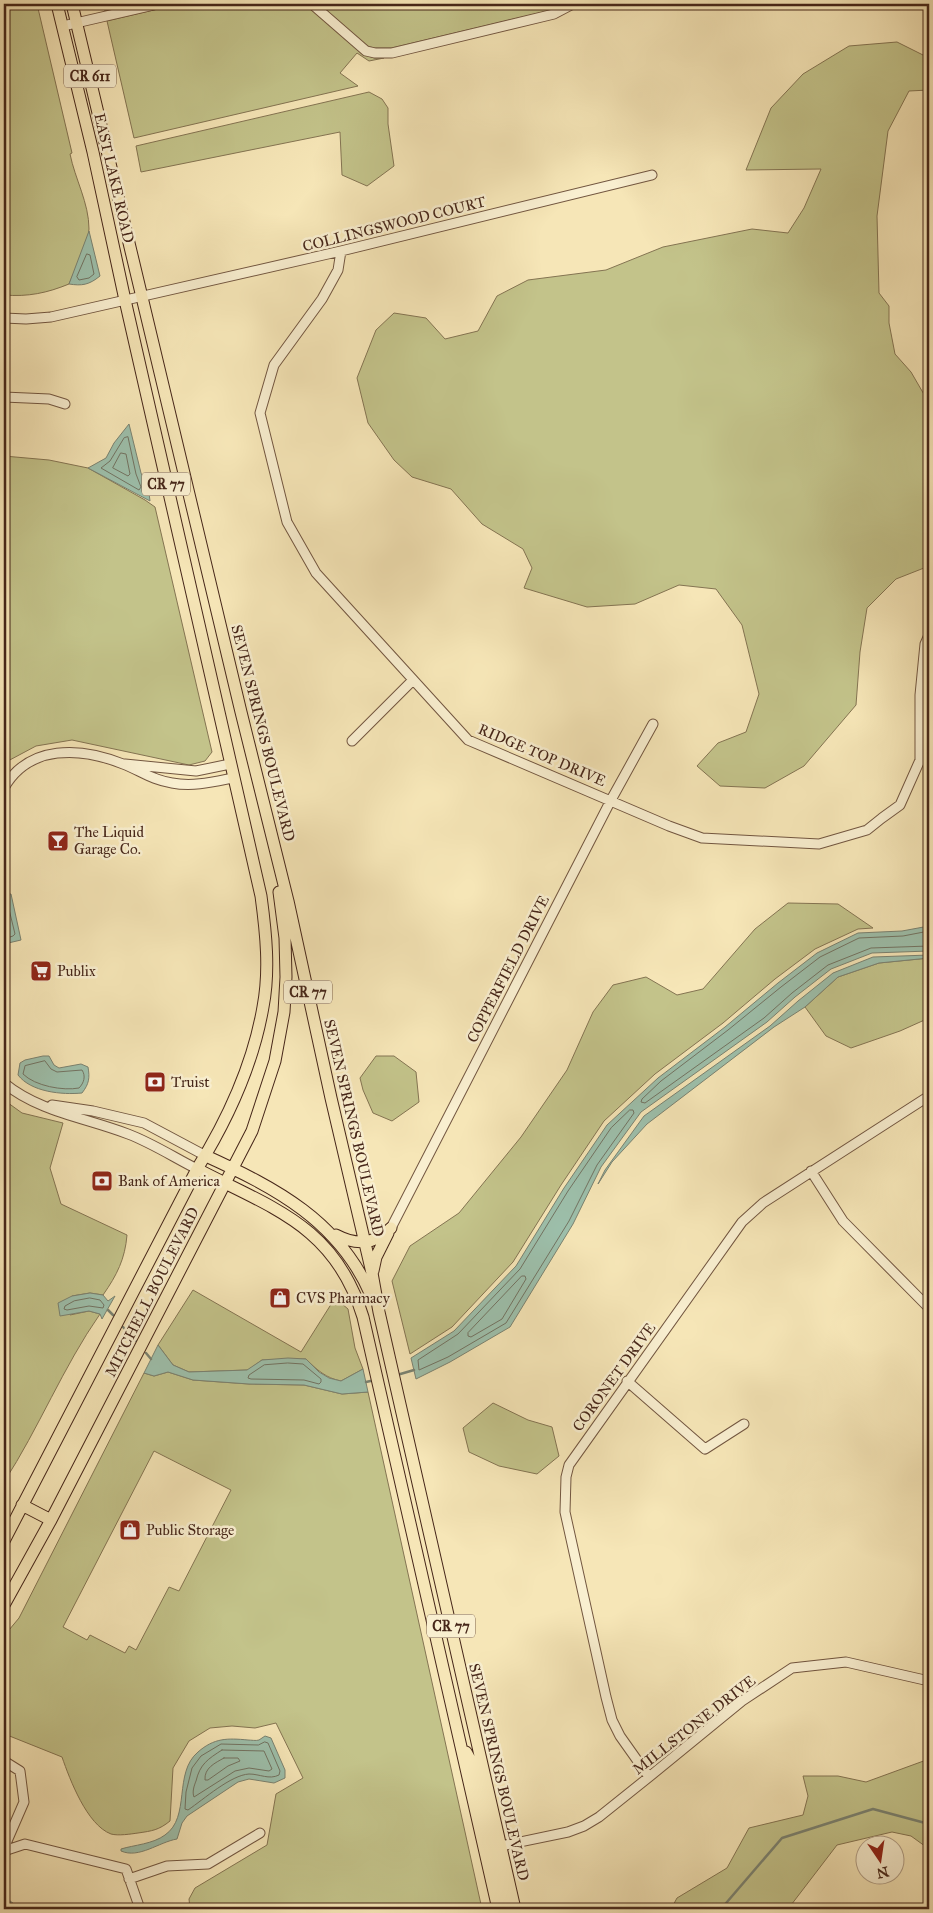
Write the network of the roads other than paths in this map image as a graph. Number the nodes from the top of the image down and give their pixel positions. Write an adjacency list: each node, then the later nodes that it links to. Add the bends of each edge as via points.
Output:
1 (57, 4): 7 (main road, EAST LAKE ROAD / CR 611)
2 (72, 4): 6 (main road, EAST LAKE ROAD / CR 611)
3 (158, 4): 6 (street)
4 (312, 4): 5 (street, via 366,51 375,53 392,53 554,14)
5 (572, 4)
6 (77, 23): 7 (street); 8 (main road, EAST LAKE ROAD / CR 611)
7 (62, 26): 9 (main road, EAST LAKE ROAD / CR 611)
8 (107, 149): 12 (main road, EAST LAKE ROAD / CR 77)
9 (94, 152): 13 (main road, EAST LAKE ROAD / CR 77)
10 (652, 175): 11 (street, COLLINGSWOOD COURT)
11 (341, 252): 12 (street, COLLINGSWOOD COURT); 18 (street, RIDGE TOP DRIVE, via 338,270 322,299 274,366 260,412 287,522 316,573)
12 (143, 296): 13 (street, COLLINGSWOOD COURT); 19 (main road, SEVEN SPRINGS BOULEVARD / CR 77)
13 (125, 300): 14 (street, COLLINGSWOOD COURT, via 52,317); 23 (main road, CR 77)
14 (4, 318)
15 (4, 397): 16 (street, via 50,398)
16 (65, 404)
17 (929, 635): 26 (street, RIDGE TOP DRIVE, via 925,644 920,695 920,760 900,805 867,830 820,844 702,838)
18 (413, 680): 21 (street); 26 (street, RIDGE TOP DRIVE, via 468,740)
19 (241, 712): 31 (main road, MITCHELL BOULEVARD, via 278,882 286,977 282,1027 270,1081); 37 (main road, SEVEN SPRINGS BOULEVARD / CR 77, via 288,900)
20 (654, 724): 26 (street, COPPERFIELD DRIVE)
21 (352, 741)
22 (123, 764): 23 (street, via 196,771); 24 (street, via 173,784 199,784); 25 (street, via 74,752 41,755 15,773)
23 (230, 764): 24 (main road, CR 77)
24 (233, 778): 30 (main road, CR 77, via 261,896 266,983 256,1040 244,1076)
25 (4, 788)
26 (611, 800): 35 (street, COPPERFIELD DRIVE)
27 (4, 1083): 29 (street)
28 (929, 1096): 33 (street, CORONET DRIVE)
29 (34, 1102): 30 (street, via 144,1123); 32 (street, via 128,1134)
30 (206, 1156): 31 (main road); 32 (main road, MITCHELL BOULEVARD / CR 77)
31 (234, 1168): 34 (main road, MITCHELL BOULEVARD); 36 (main road, via 295,1204)
32 (197, 1169): 34 (main road, CR 77); 43 (main road, MITCHELL BOULEVARD)
33 (811, 1171): 39 (street, via 843,1221); 41 (street, CORONET DRIVE, via 763,1202 742,1222)
34 (225, 1184): 44 (main road, MITCHELL BOULEVARD); 51 (main road, CR 77, via 304,1227 324,1246 354,1291 459,1742 472,1763)
35 (391, 1228): 37 (main road, via 381,1238); 38 (main road, via 376,1257)
36 (330, 1232): 37 (main road, via 351,1242); 40 (main road, via 354,1261)
37 (365, 1242): 38 (main road, SEVEN SPRINGS BOULEVARD / CR 77)
38 (372, 1273): 40 (main road, SEVEN SPRINGS BOULEVARD / CR 77)
39 (929, 1308)
40 (379, 1312): 51 (main road, SEVEN SPRINGS BOULEVARD / CR 77)
41 (627, 1381): 42 (street, via 705,1449); 49 (street, CORONET DRIVE, via 570,1465 565,1503 612,1720)
42 (744, 1424)
43 (22, 1505): 44 (main road); 45 (main road, MITCHELL BOULEVARD)
44 (51, 1520): 46 (main road, MITCHELL BOULEVARD)
45 (4, 1541)
46 (4, 1605)
47 (929, 1681): 49 (street, MILLSTONE DRIVE, via 846,1662 792,1668 742,1701)
48 (4, 1761): 52 (street, via 20,1770 24,1802)
49 (649, 1777): 51 (street, MILLSTONE DRIVE, via 584,1826)
50 (260, 1833): 53 (street, via 208,1864 167,1866)
51 (492, 1848): 55 (main road, SEVEN SPRINGS BOULEVARD / CR 77); 56 (main road); 57 (main road, SEVEN SPRINGS BOULEVARD / CR 77)
52 (4, 1849): 53 (street, via 25,1844 126,1869)
53 (129, 1879): 54 (street)
54 (140, 1909)
55 (498, 1909)
56 (507, 1909)
57 (515, 1909)

